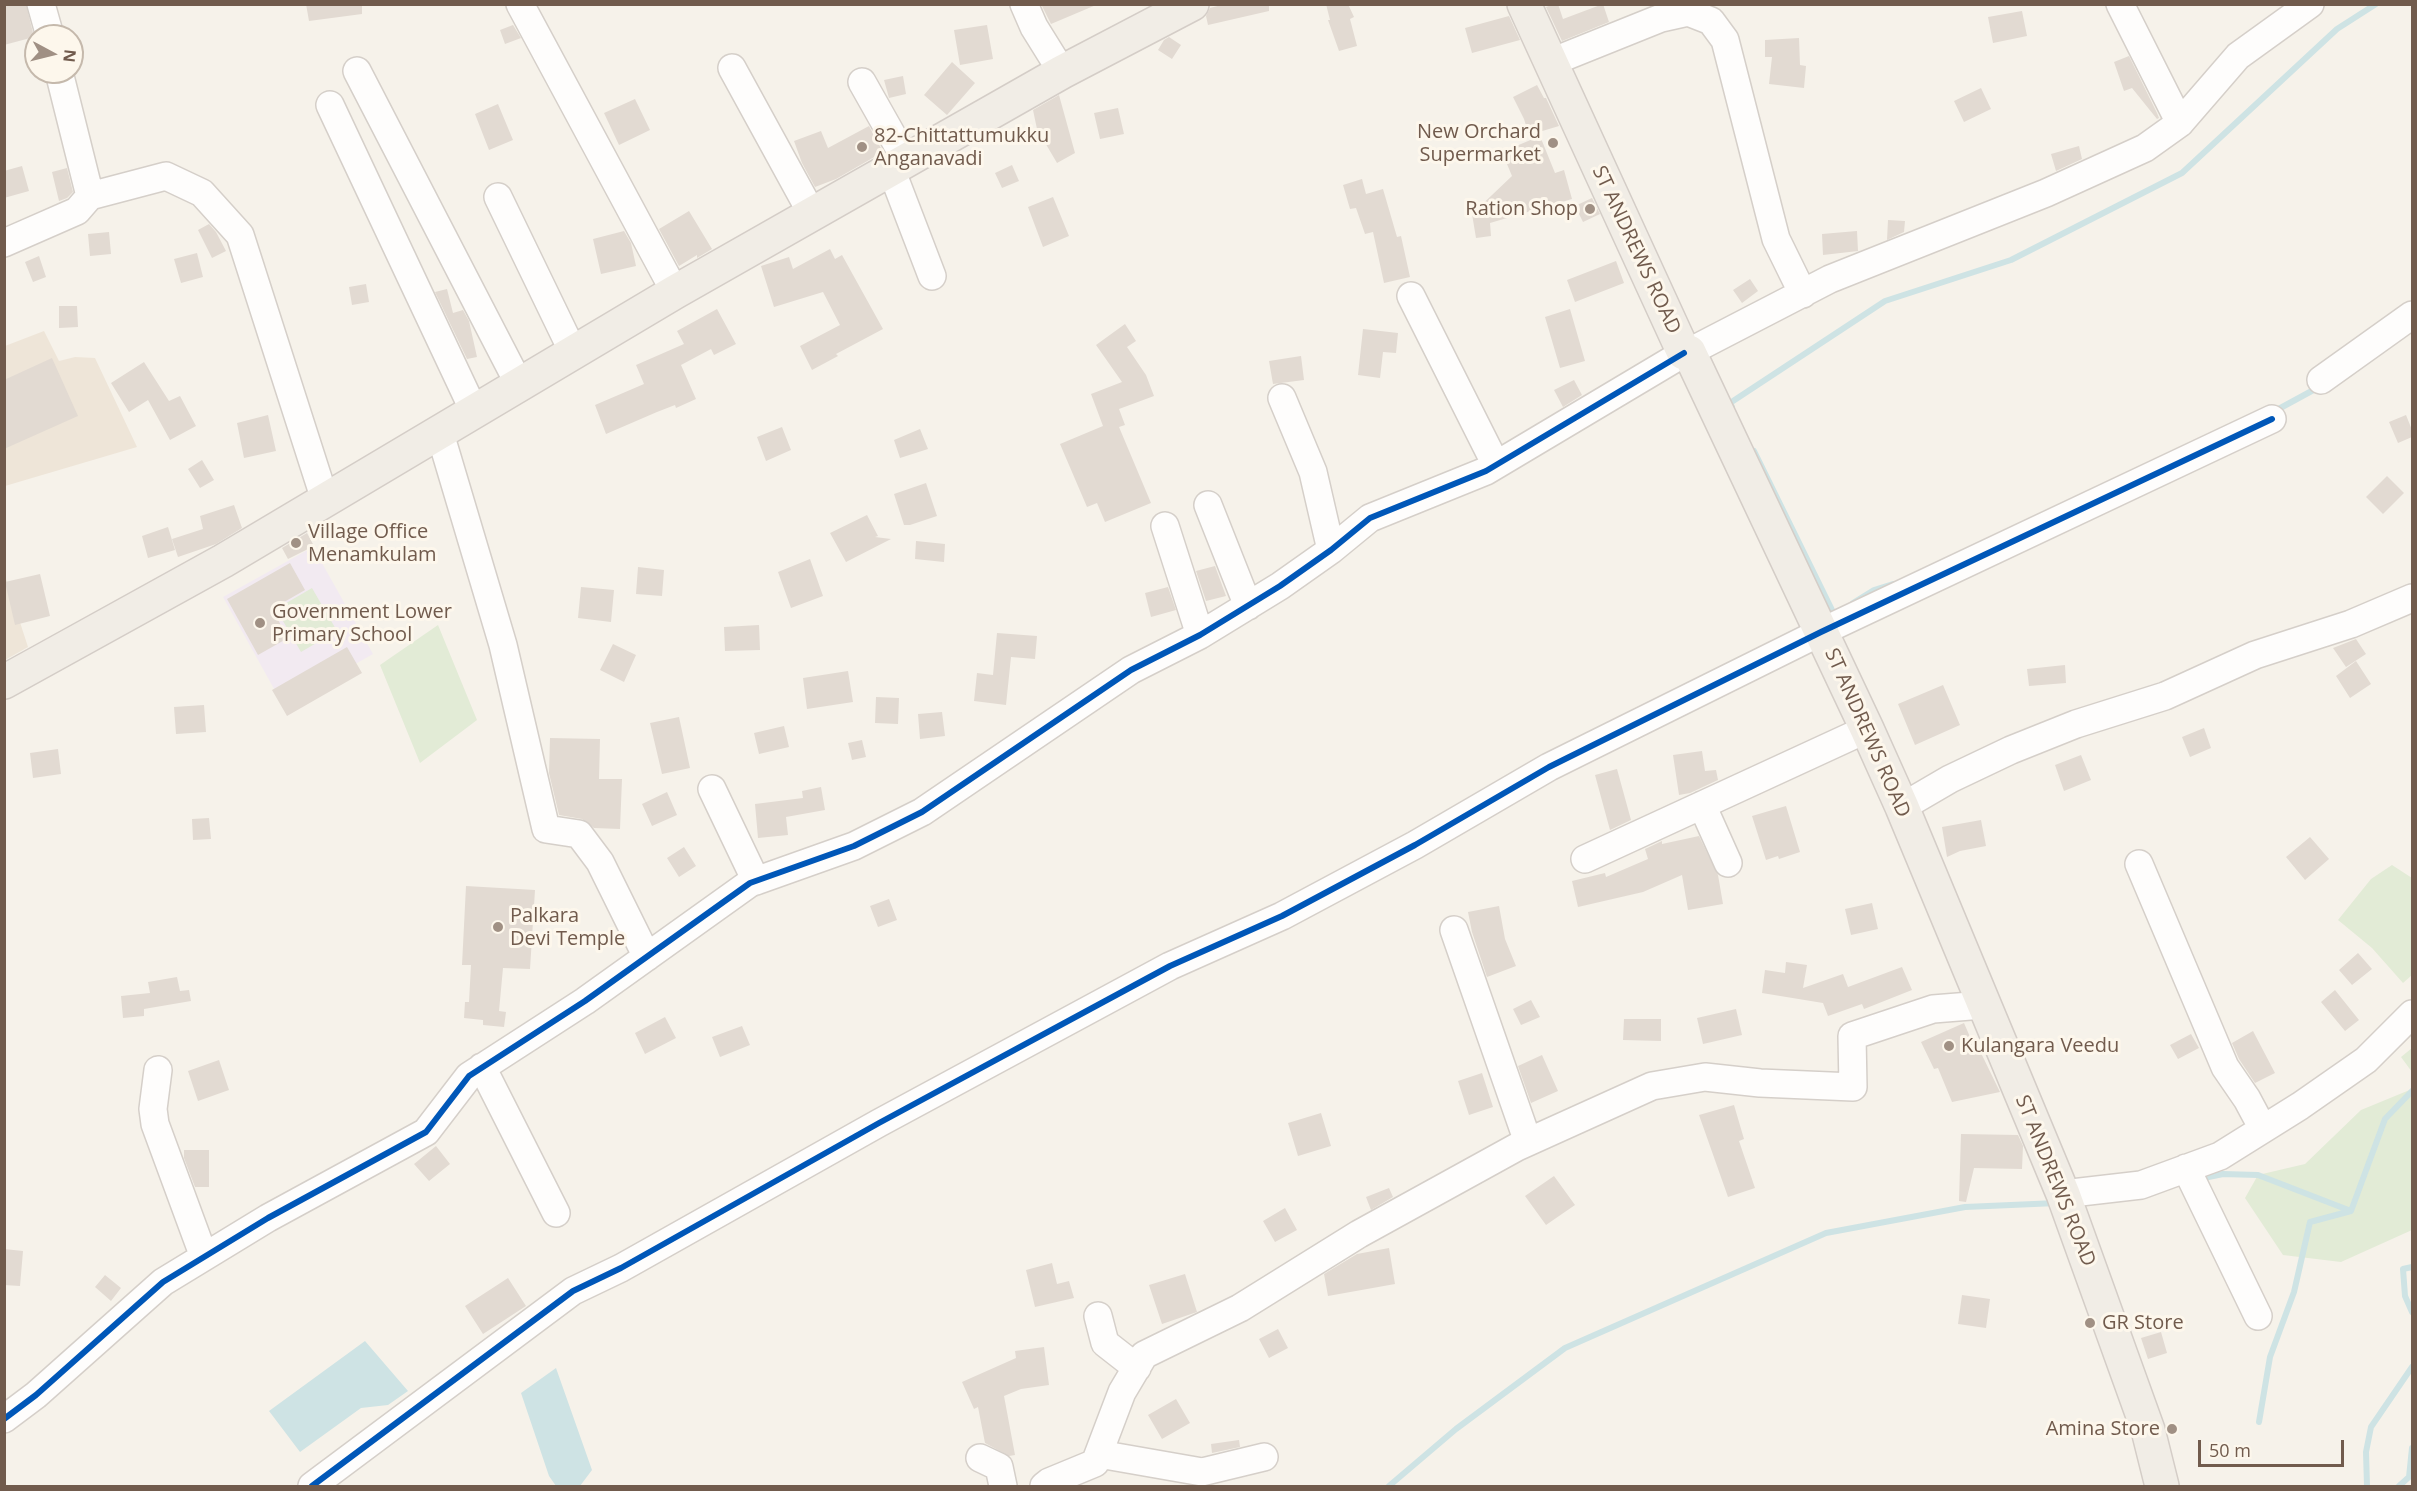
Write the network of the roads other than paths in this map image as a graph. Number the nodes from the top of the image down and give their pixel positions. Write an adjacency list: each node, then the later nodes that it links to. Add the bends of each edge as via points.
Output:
1 (41, 4): 8 (street)
2 (519, 4): 23 (street)
3 (1024, 4): 12 (street)
4 (1192, 4): 12 (main road)
5 (1524, 4): 9 (main road, ST ANDREWS ROAD)
6 (2120, 4): 16 (street)
7 (2310, 4): 16 (street, via 2238,56)
8 (47, 24)
9 (1549, 63): 24 (street, via 1661,18 1688,12 1711,21 1725,40 1776,239); 28 (main road, ST ANDREWS ROAD)
10 (732, 68): 20 (street)
11 (357, 70): 30 (street)
12 (1062, 72): 17 (main road)
13 (862, 82): 17 (street)
14 (62, 84): 18 (street)
15 (330, 105): 32 (street)
16 (2180, 123): 24 (street, via 2145,148 2056,189 1830,279)
17 (899, 165): 20 (main road); 22 (street)
18 (90, 196): 21 (street, via 77,211); 36 (street, via 166,176 202,193 240,235)
19 (498, 197): 27 (street)
20 (812, 214): 23 (main road)
21 (4, 243)
22 (932, 276)
23 (675, 292): 27 (main road)
24 (1803, 294): 28 (street)
25 (1411, 296): 35 (street)
26 (2412, 315): 29 (street)
27 (573, 352): 30 (main road)
28 (1686, 353): 35 (street); 42 (main road, ST ANDREWS ROAD)
29 (2320, 380)
30 (519, 384): 32 (main road)
31 (1282, 398): 39 (street, via 1313,472)
32 (474, 411): 34 (main road)
33 (2272, 419): 42 (street)
34 (439, 430): 36 (main road); 54 (street, via 503,645 546,829 579,834 600,862)
35 (1496, 465): 39 (street, via 1370,518)
36 (326, 500): 44 (main road)
37 (1208, 505): 41 (street)
38 (1165, 526): 43 (street)
39 (1331, 550): 41 (street)
40 (2412, 598): 48 (street, via 2351,624 2255,655 2165,696 2076,724 2011,750)
41 (1248, 606): 43 (street)
42 (1821, 632): 45 (main road, ST ANDREWS ROAD); 72 (street, via 1549,767 1282,916 1170,966 573,1291)
43 (1200, 635): 52 (street, via 1131,670 922,812 854,846)
44 (4, 682)
45 (1867, 729): 47 (street); 48 (main road, ST ANDREWS ROAD)
46 (712, 789): 52 (street)
47 (1702, 805): 49 (street); 50 (street)
48 (1902, 807): 55 (main road, ST ANDREWS ROAD)
49 (1585, 859)
50 (1728, 863)
51 (2139, 864): 59 (street, via 2225,1067)
52 (756, 881): 54 (street)
53 (1454, 930): 60 (street)
54 (647, 957): 57 (street)
55 (1983, 1005): 60 (street, via 1933,1009 1852,1036 1853,1087 1705,1077 1652,1086); 62 (main road, ST ANDREWS ROAD)
56 (2412, 1014): 59 (street, via 2366,1060)
57 (482, 1067): 63 (street); 64 (street, via 469,1076 426,1132)
58 (158, 1070): 64 (street, via 155,1124)
59 (2263, 1129): 61 (street, via 2220,1156)
60 (1528, 1142): 67 (street, via 1359,1234 1240,1308 1144,1355)
61 (2186, 1168): 62 (street, via 2141,1185); 66 (street)
62 (2064, 1194): 75 (main road, ST ANDREWS ROAD, via 2148,1431)
63 (556, 1213)
64 (204, 1257): 68 (street, via 163,1282)
65 (1098, 1316): 67 (street, via 1105,1343)
66 (2258, 1316)
67 (1137, 1368): 69 (street, via 1122,1392)
68 (4, 1419)
69 (1099, 1454): 70 (street, via 1202,1472); 74 (street, via 1095,1463)
70 (1264, 1457)
71 (980, 1458): 73 (street, via 999,1467)
72 (312, 1486)
73 (1003, 1486)
74 (1044, 1486)
75 (2162, 1486)

